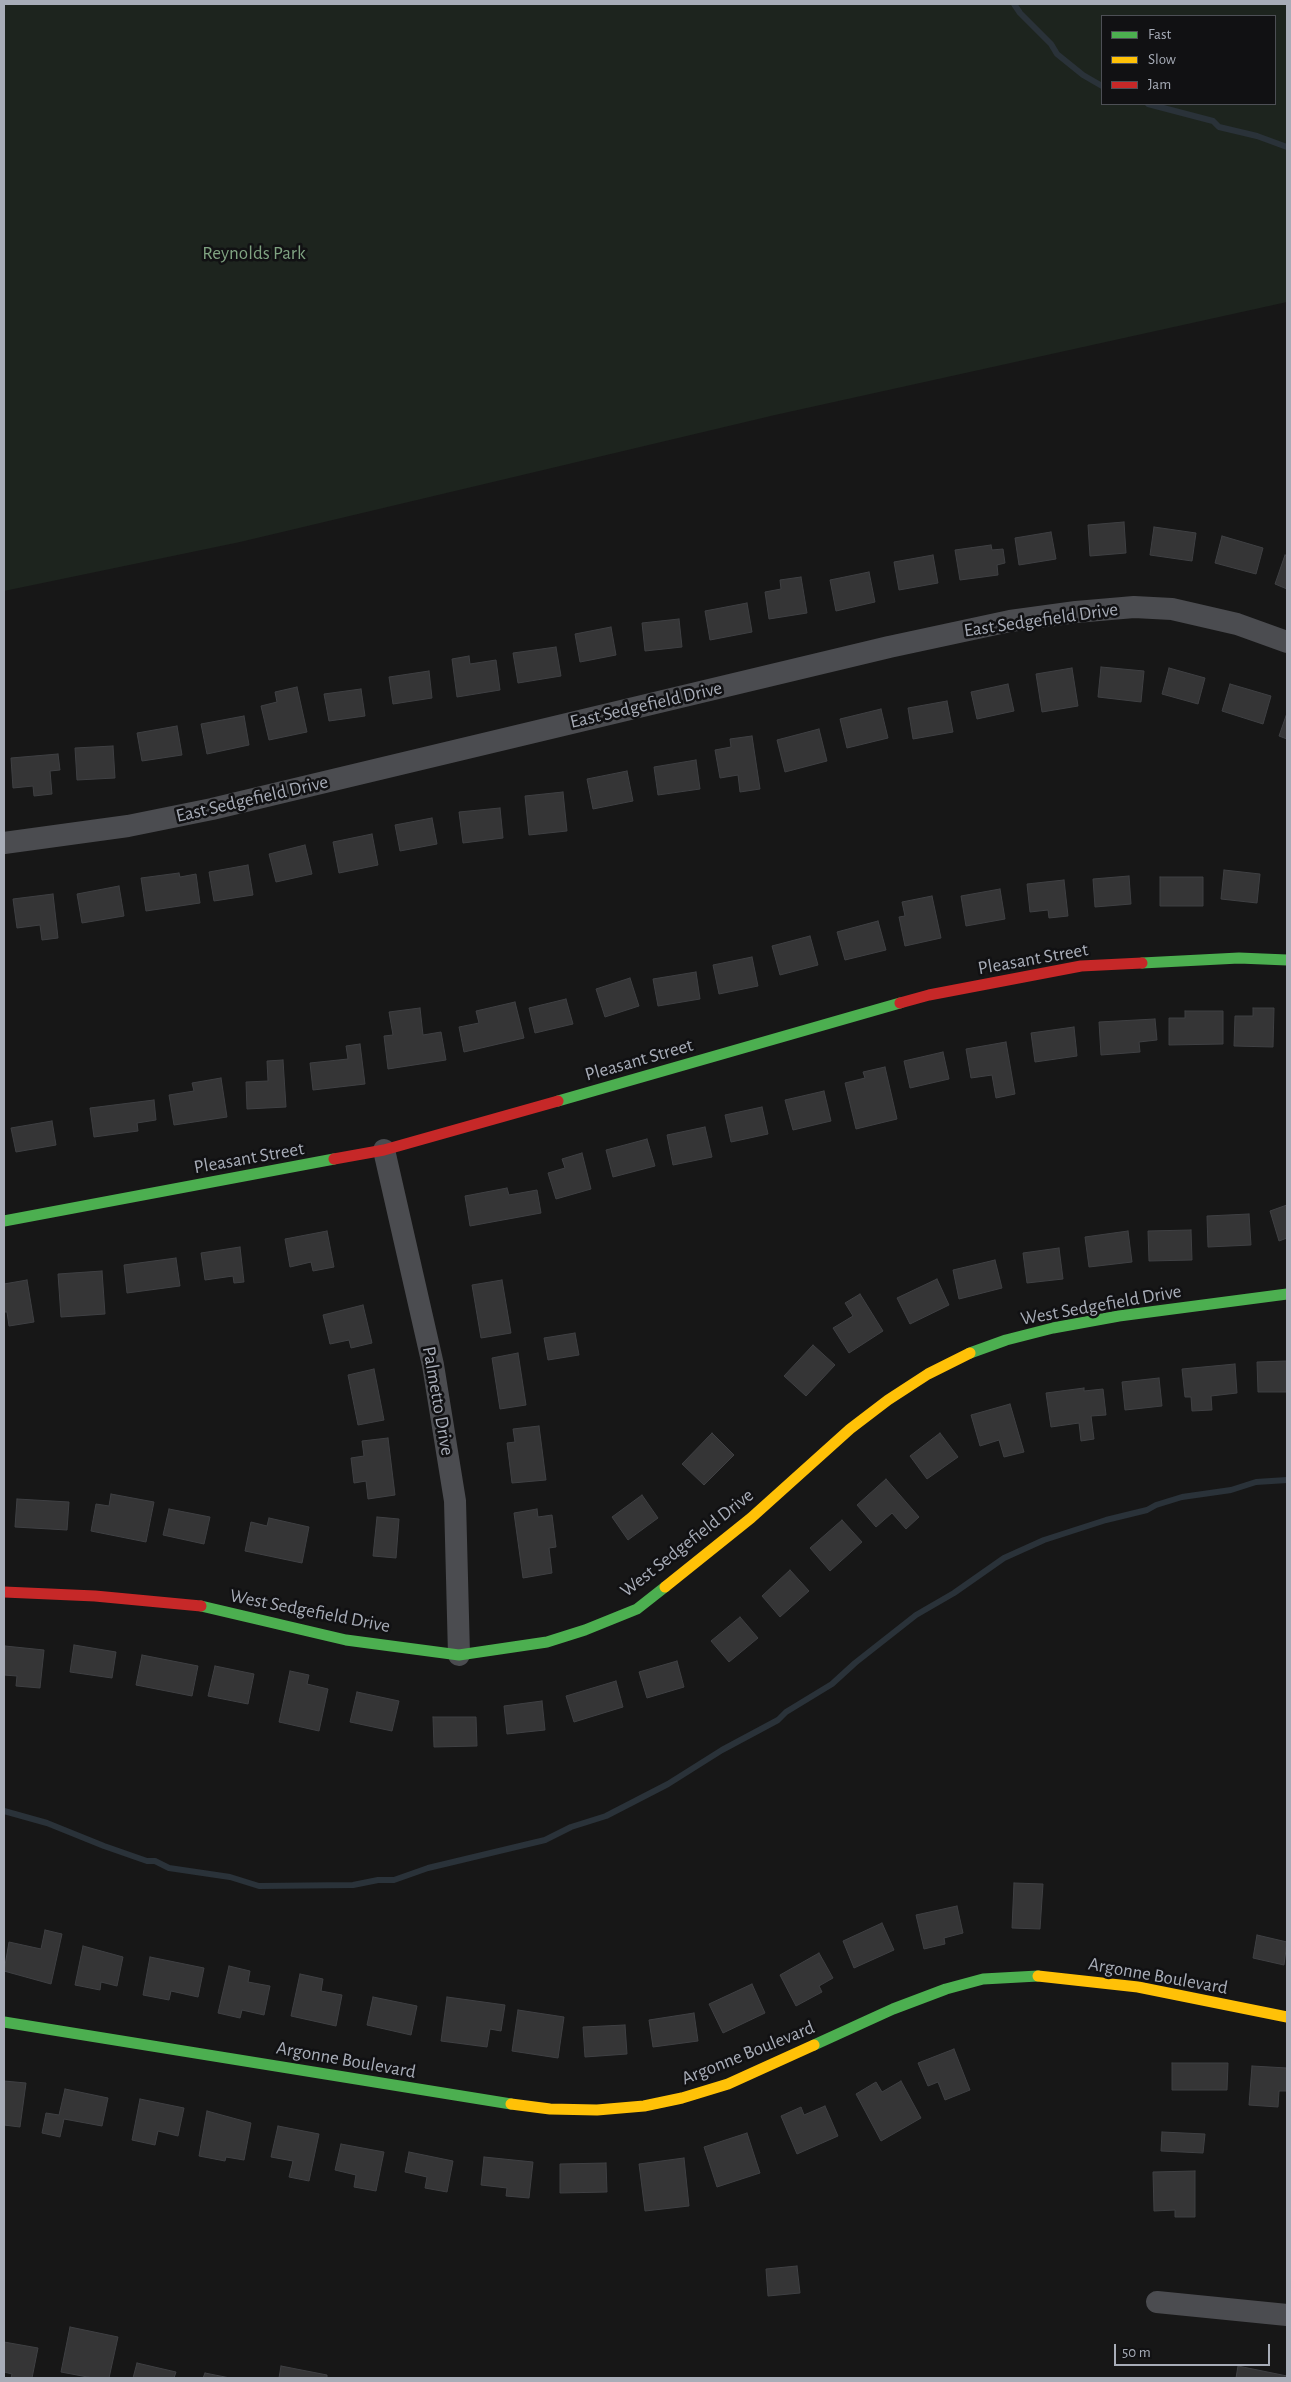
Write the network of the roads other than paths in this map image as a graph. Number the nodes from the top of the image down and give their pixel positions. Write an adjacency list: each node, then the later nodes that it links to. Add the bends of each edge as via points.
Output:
1 (1287, 642): 2 (street, East Sedgefield Drive, via 1237,624 1172,609 1134,607 1010,621 212,809 128,826)
2 (4, 843)
3 (1287, 960): 4 (street, Pleasant Street, via 1239,958 1081,966 929,995)
4 (384, 1150): 5 (street, Pleasant Street); 8 (street, Palmetto Drive, via 433,1365 456,1501)
5 (4, 1221)
6 (1287, 1294): 8 (street, West Sedgefield Drive, via 1062,1326 971,1352 928,1374 850,1429 750,1518 637,1609 547,1642)
7 (4, 1592): 8 (street, West Sedgefield Drive, via 95,1596 199,1606 346,1640)
8 (459, 1655)
9 (1287, 2017): 10 (street, Argonne Boulevard, via 1128,1986 1022,1975 983,1979 946,1989 893,2010 728,2084 644,2106 597,2110 550,2109 474,2099)
10 (4, 2022)
11 (1158, 2302): 12 (street)
12 (1287, 2315)

